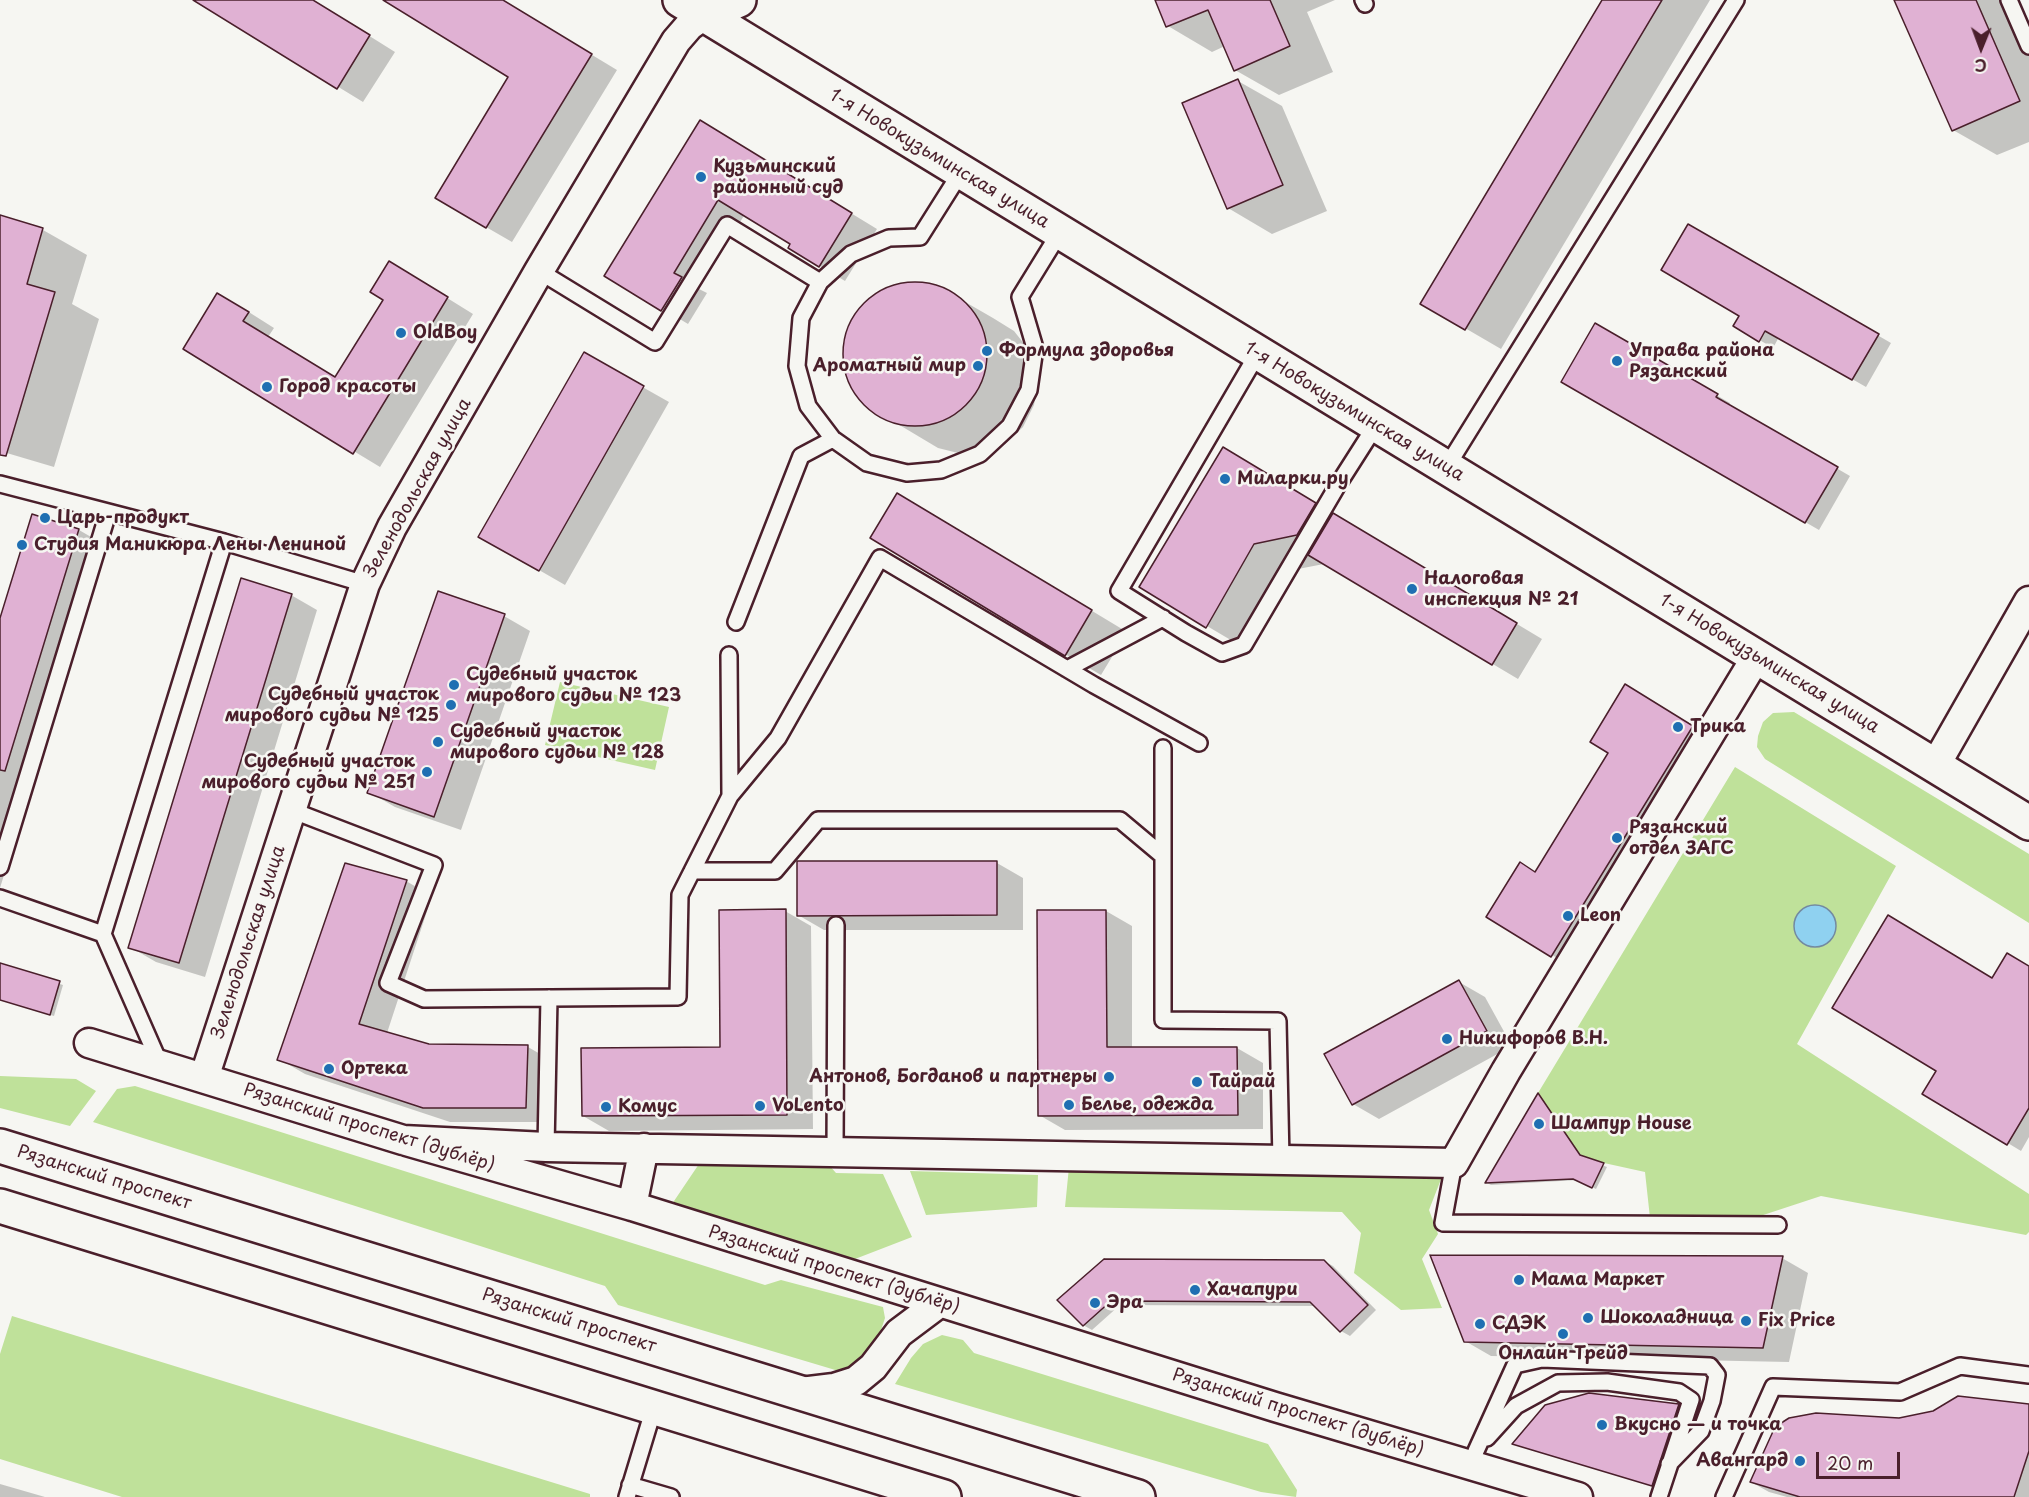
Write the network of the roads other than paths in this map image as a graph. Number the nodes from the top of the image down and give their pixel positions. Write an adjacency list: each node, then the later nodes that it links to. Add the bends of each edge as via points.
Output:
1 (739, 0): 4 (main road, Зеленодольская улица)
2 (1736, 0): 13 (lane)
3 (2009, 0): 5 (lane)
4 (692, 8): 6 (main road, 1-я Новокузьминская улица); 8 (street, Зеленодольская улица, via 689,26 676,41)
5 (2029, 46)
6 (961, 172): 7 (main road, 1-я Новокузьминская улица); 9 (lane, via 920,237 889,238 851,254)
7 (1060, 232): 10 (main road, 1-я Новокузьминская улица); 12 (lane, via 1020,297 1035,348 1029,390 1010,426 980,454 941,470 907,472 867,463)
8 (539, 272): 9 (lane, via 655,342 727,225); 17 (street, Зеленодольская улица, via 392,527)
9 (820, 282): 12 (lane, via 801,318 796,366 808,406)
10 (1258, 353): 11 (main road, 1-я Новокузьминская улица); 19 (lane, via 1119,591)
11 (1376, 425): 13 (main road, 1-я Новокузьминская улица); 19 (lane, via 1244,645 1222,653)
12 (832, 440): 20 (lane, via 801,456)
13 (1446, 468): 22 (main road, 1-я Новокузьминская улица)
14 (0, 484): 15 (lane)
15 (108, 513): 16 (lane); 31 (lane)
16 (224, 542): 17 (lane); 35 (lane)
17 (365, 584): 28 (street, Зеленодольская улица)
18 (2029, 601): 26 (street)
19 (1162, 618): 23 (lane)
20 (736, 622)
21 (729, 655): 27 (lane)
22 (1756, 656): 26 (main road, 1-я Новокузьминская улица); 46 (street)
23 (1067, 669): 24 (lane); 27 (lane, via 880,558 778,738)
24 (1199, 743)
25 (1163, 748): 30 (lane)
26 (1935, 766): 29 (main road, 1-я Новокузьминская улица)
27 (730, 796): 32 (lane)
28 (291, 810): 36 (lane, via 434,865 388,982 424,999); 39 (street, Зеленодольская улица)
29 (2029, 823)
30 (1163, 856): 32 (lane, via 1120,820 818,820 775,871); 45 (lane, via 1163,1020 1278,1021)
31 (0, 867)
32 (692, 871): 36 (lane, via 680,895 678,997)
33 (0, 898): 35 (lane)
34 (836, 925): 44 (lane)
35 (104, 934): 38 (lane)
36 (549, 998): 42 (lane)
37 (89, 1043): 38 (street, Рязанский проспект (дублёр))
38 (160, 1064): 39 (street, Рязанский проспект (дублёр))
39 (204, 1078): 40 (street, Рязанский проспект (дублёр))
40 (403, 1140): 42 (street); 48 (street, Рязанский проспект (дублёр))
41 (0, 1146): 52 (main road, Рязанский проспект)
42 (546, 1147): 43 (street)
43 (644, 1148): 44 (street); 48 (street)
44 (835, 1152): 45 (street)
45 (1281, 1160): 46 (street)
46 (1454, 1163): 49 (lane, via 1443,1223)
47 (0, 1206): 53 (main road)
48 (632, 1206): 50 (street, Рязанский проспект (дублёр))
49 (1778, 1225)
50 (939, 1303): 52 (street, via 899,1333 873,1367 856,1381); 54 (street, Рязанский проспект (дублёр))
51 (2029, 1375): 62 (lane, via 1960,1366 1900,1392 1773,1387)
52 (798, 1392): 59 (main road, Рязанский проспект)
53 (654, 1408): 56 (lane); 58 (main road)
54 (1472, 1458): 55 (lane, via 1516,1406 1558,1383 1607,1382 1680,1392 1691,1400); 55 (lane, via 1515,1365 1542,1359 1710,1365 1717,1376 1701,1431); 60 (street, Рязанский проспект (дублёр))
55 (1669, 1464): 61 (lane)
56 (629, 1491): 57 (lane)
57 (671, 1497)
58 (944, 1497)
59 (1138, 1497)
60 (1578, 1497)
61 (1659, 1497)
62 (1724, 1497)

